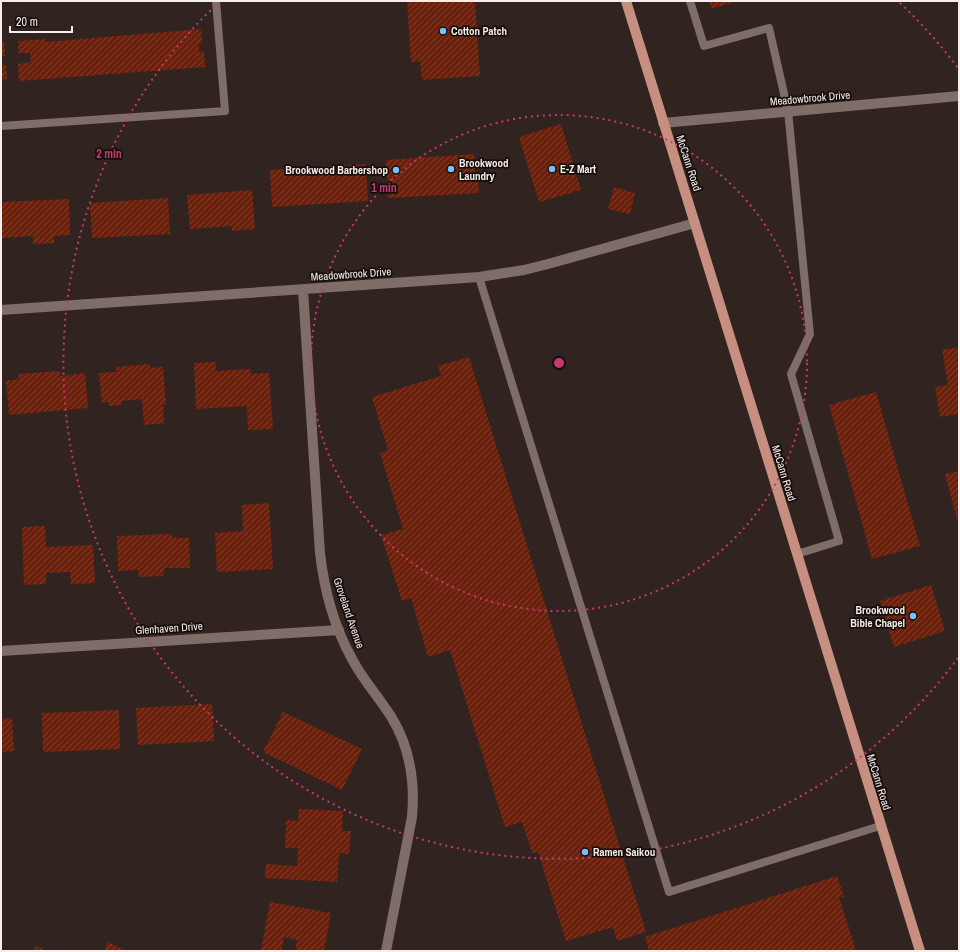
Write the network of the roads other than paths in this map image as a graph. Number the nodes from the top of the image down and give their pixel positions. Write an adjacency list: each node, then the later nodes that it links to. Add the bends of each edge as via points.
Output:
1 (216, 1): 7 (lane, via 225,111)
2 (626, 1): 6 (main road, McCann Road)
3 (690, 1): 5 (lane, via 704,46 769,28)
4 (959, 96): 5 (street, Meadowbrook Drive)
5 (788, 112): 6 (street, Meadowbrook Drive); 12 (lane, via 810,334 791,374 839,541)
6 (664, 123): 8 (main road, McCann Road)
7 (1, 126)
8 (695, 223): 9 (street, Meadowbrook Drive, via 548,264); 12 (main road, McCann Road)
9 (479, 277): 10 (street, Meadowbrook Drive); 15 (lane, via 669,892)
10 (302, 290): 11 (street, Meadowbrook Drive); 13 (street, Groveland Avenue, via 321,563)
11 (1, 310)
12 (796, 554): 15 (main road, McCann Road)
13 (339, 630): 14 (street, Glenhaven Drive); 16 (street, Groveland Avenue, via 356,666 397,728 406,750 413,781 412,817)
14 (1, 651)
15 (880, 826): 17 (main road, McCann Road)
16 (386, 951)
17 (920, 951)

